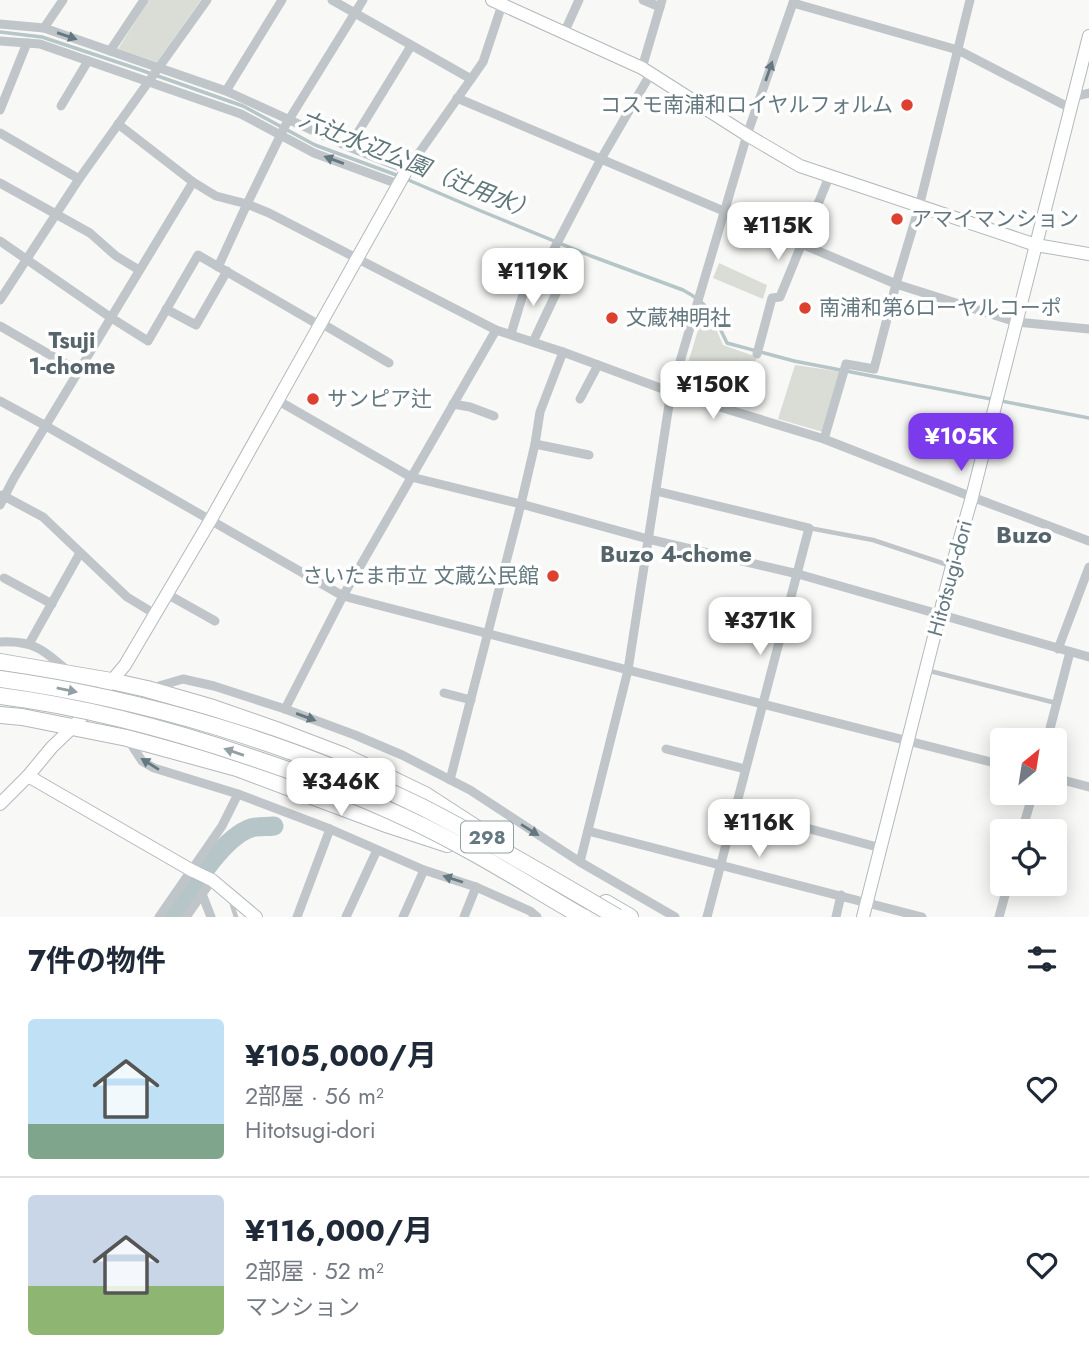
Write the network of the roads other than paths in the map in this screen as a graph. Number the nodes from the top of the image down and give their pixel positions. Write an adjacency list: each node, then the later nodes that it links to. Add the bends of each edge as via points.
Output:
1 (63, 0): 15 (street)
2 (144, 0): 22 (street)
3 (206, 0): 25 (street)
4 (282, 0): 27 (street)
5 (332, 0): 13 (street)
6 (363, 0): 13 (street)
7 (579, 0): 16 (street)
8 (643, 0): 12 (street)
9 (971, 0): 21 (street)
10 (499, 2): 16 (street); 26 (street, via 483,62)
11 (794, 2): 21 (street); 36 (street, one-way to 11)
12 (661, 3): 24 (street)
13 (355, 13): 20 (street); 34 (street)
14 (0, 24): 15 (street)
15 (44, 28): 22 (street, one-way to 22)
16 (564, 33): 24 (street)
17 (1089, 36): 30 (street, Hitotsugi-dori)
18 (0, 41): 19 (street)
19 (27, 43): 23 (street); 32 (street)
20 (411, 46): 26 (street); 37 (street)
21 (958, 50): 30 (street); 45 (street)
22 (110, 51): 25 (street)
23 (88, 61): 25 (street); 31 (street)
24 (646, 71): 36 (street); 38 (street)
25 (154, 75): 27 (street); 33 (street); 34 (street)
26 (471, 79): 29 (street)
27 (226, 91): 34 (street)
28 (1089, 93): 30 (street)
29 (457, 98): 38 (street); 39 (street)
30 (1071, 103): 50 (street, Hitotsugi-dori)
31 (61, 106)
32 (0, 110)
33 (118, 124): 41 (street); 42 (street)
34 (284, 128): 37 (street); 39 (street, one-way to 34, via 314,153); 44 (street)
35 (0, 134): 41 (street)
36 (747, 135): 40 (street); 46 (street)
37 (349, 148): 39 (street)
38 (601, 159): 46 (street); 51 (street)
39 (402, 177): 53 (street)
40 (829, 177): 45 (street); 49 (street)
41 (79, 179): 47 (street)
42 (193, 182): 44 (street, via 216,196); 56 (street)
43 (0, 183): 47 (street)
44 (247, 204): 53 (street); 55 (street)
45 (919, 207): 50 (street); 57 (street)
46 (724, 211): 49 (street); 75 (street)
47 (57, 214): 54 (street); 56 (street)
48 (0, 241): 54 (street)
49 (802, 244): 57 (street); 71 (street, via 780,297 772,298)
50 (1036, 245): 52 (street); 63 (street, Hitotsugi-dori)
51 (552, 253)
52 (1089, 254)
53 (357, 257): 64 (street); 67 (street)
54 (27, 260): 60 (street); 62 (street)
55 (222, 269): 61 (street, via 198,255); 61 (street, via 195,325); 64 (street)
56 (139, 270): 62 (street)
57 (896, 284): 63 (street); 82 (street, via 874,369 846,364)
58 (559, 287): 69 (street)
59 (524, 290): 68 (street)
60 (0, 300)
61 (166, 309): 62 (street, via 148,341)
62 (110, 317): 74 (street)
63 (1016, 322): 66 (street); 87 (street, Hitotsugi-dori)
64 (320, 324): 72 (street); 77 (street)
65 (0, 326): 74 (street)
66 (1089, 329)
67 (496, 330): 68 (street); 79 (street)
68 (511, 334): 69 (street)
69 (533, 342): 70 (street)
70 (563, 352): 73 (street); 83 (street, via 540,412)
71 (757, 354)
72 (389, 363)
73 (598, 365): 75 (street); 76 (street)
74 (78, 371): 81 (street)
75 (671, 392): 82 (street); 86 (street)
76 (580, 399)
77 (277, 400): 85 (street); 90 (street)
78 (0, 401): 81 (street)
79 (453, 404): 80 (street); 85 (street)
80 (494, 416)
81 (46, 426): 88 (street); 90 (street)
82 (824, 439): 87 (street)
83 (535, 444): 84 (street); 89 (street)
84 (589, 456)
85 (411, 477): 89 (street); 100 (street)
86 (656, 491): 91 (street); 92 (street)
87 (972, 497): 93 (street); 95 (street, Hitotsugi-dori)
88 (1, 498): 94 (street, via 43,517)
89 (521, 504): 92 (street); 105 (street)
90 (210, 520): 99 (street); 100 (street)
91 (809, 528): 95 (lane, via 873,540); 97 (street)
92 (648, 539): 97 (street); 112 (street)
93 (1089, 541)
94 (80, 553): 101 (street); 102 (street, via 127,597)
95 (952, 566): 103 (street, Hitotsugi-dori)
96 (1089, 567): 108 (street)
97 (797, 574): 103 (street); 122 (street)
98 (4, 578): 101 (street)
99 (167, 594): 102 (street); 104 (street)
100 (343, 596): 105 (street); 123 (street)
101 (52, 604): 107 (street)
102 (155, 614): 116 (street)
103 (939, 615): 108 (street); 113 (street, Hitotsugi-dori)
104 (215, 621)
105 (488, 634): 112 (street); 120 (street)
106 (0, 642): 107 (street)
107 (29, 644): 114 (street, via 45,651)
108 (1058, 649): 109 (street)
109 (1069, 652): 110 (street); 121 (street)
110 (1089, 657)
111 (0, 662): 114 (highway)
112 (628, 670): 122 (street); 140 (street)
113 (926, 670): 121 (lane); 128 (street, Hitotsugi-dori)
114 (72, 676): 116 (highway)
115 (0, 679): 168 (highway, one-way to 168, bridge, via 171,714 321,764 420,807)
116 (111, 681): 117 (highway); 125 (street)
117 (147, 689): 123 (street, via 183,679); 141 (highway, via 344,756 425,795)
118 (444, 693): 120 (street)
119 (0, 696): 166 (highway, one-way to 119, bridge, via 463,847 317,780 142,725)
120 (471, 700): 133 (street)
121 (1056, 703): 126 (street)
122 (763, 704): 128 (street); 131 (street)
123 (285, 709): 133 (street, one-way to 133, via 390,750)
124 (0, 715): 125 (highway)
125 (73, 727): 127 (highway); 132 (street)
126 (1050, 728)
127 (127, 738): 136 (street, one-way to 127, via 154,768 142,761); 144 (highway, via 237,768)
128 (908, 741): 130 (street); 142 (street, Hitotsugi-dori)
129 (666, 749): 131 (street)
130 (990, 762)
131 (746, 769): 138 (street)
132 (28, 776): 137 (street); 147 (street)
133 (450, 780): 145 (street, one-way to 145)
134 (1068, 781): 135 (street)
135 (1089, 787)
136 (238, 794): 139 (street); 147 (street)
137 (0, 804)
138 (734, 809): 142 (street); 146 (street)
139 (330, 829): 143 (street); 161 (street)
140 (588, 831): 145 (street); 146 (street)
141 (491, 838): 144 (highway, 298, via 441,813 334,775 371,799); 169 (highway, 298)
142 (881, 848): 155 (street, Hitotsugi-dori)
143 (377, 850): 148 (street); 162 (street)
144 (486, 856): 167 (highway, 298)
145 (580, 862): 170 (street)
146 (720, 864): 152 (street); 171 (street)
147 (191, 870): 149 (street); 156 (street)
148 (425, 870): 150 (street, one-way to 148); 163 (street)
149 (212, 880): 151 (street); 154 (street)
150 (476, 887): 164 (street); 165 (street)
151 (202, 894): 157 (street); 158 (street)
152 (841, 895): 155 (street); 172 (street)
153 (1005, 896): 175 (street)
154 (237, 901): 159 (lane, via 232,905); 160 (street)
155 (867, 902): 173 (street, Hitotsugi-dori); 174 (street)
156 (159, 917)
157 (186, 917)
158 (211, 917)
159 (236, 917)
160 (256, 917)
161 (297, 917)
162 (346, 917)
163 (403, 917)
164 (464, 917)
165 (537, 917)
166 (583, 917)
167 (593, 917)
168 (617, 917)
169 (630, 917)
170 (675, 917)
171 (707, 917)
172 (836, 917)
173 (863, 917)
174 (922, 917)
175 (999, 917)

